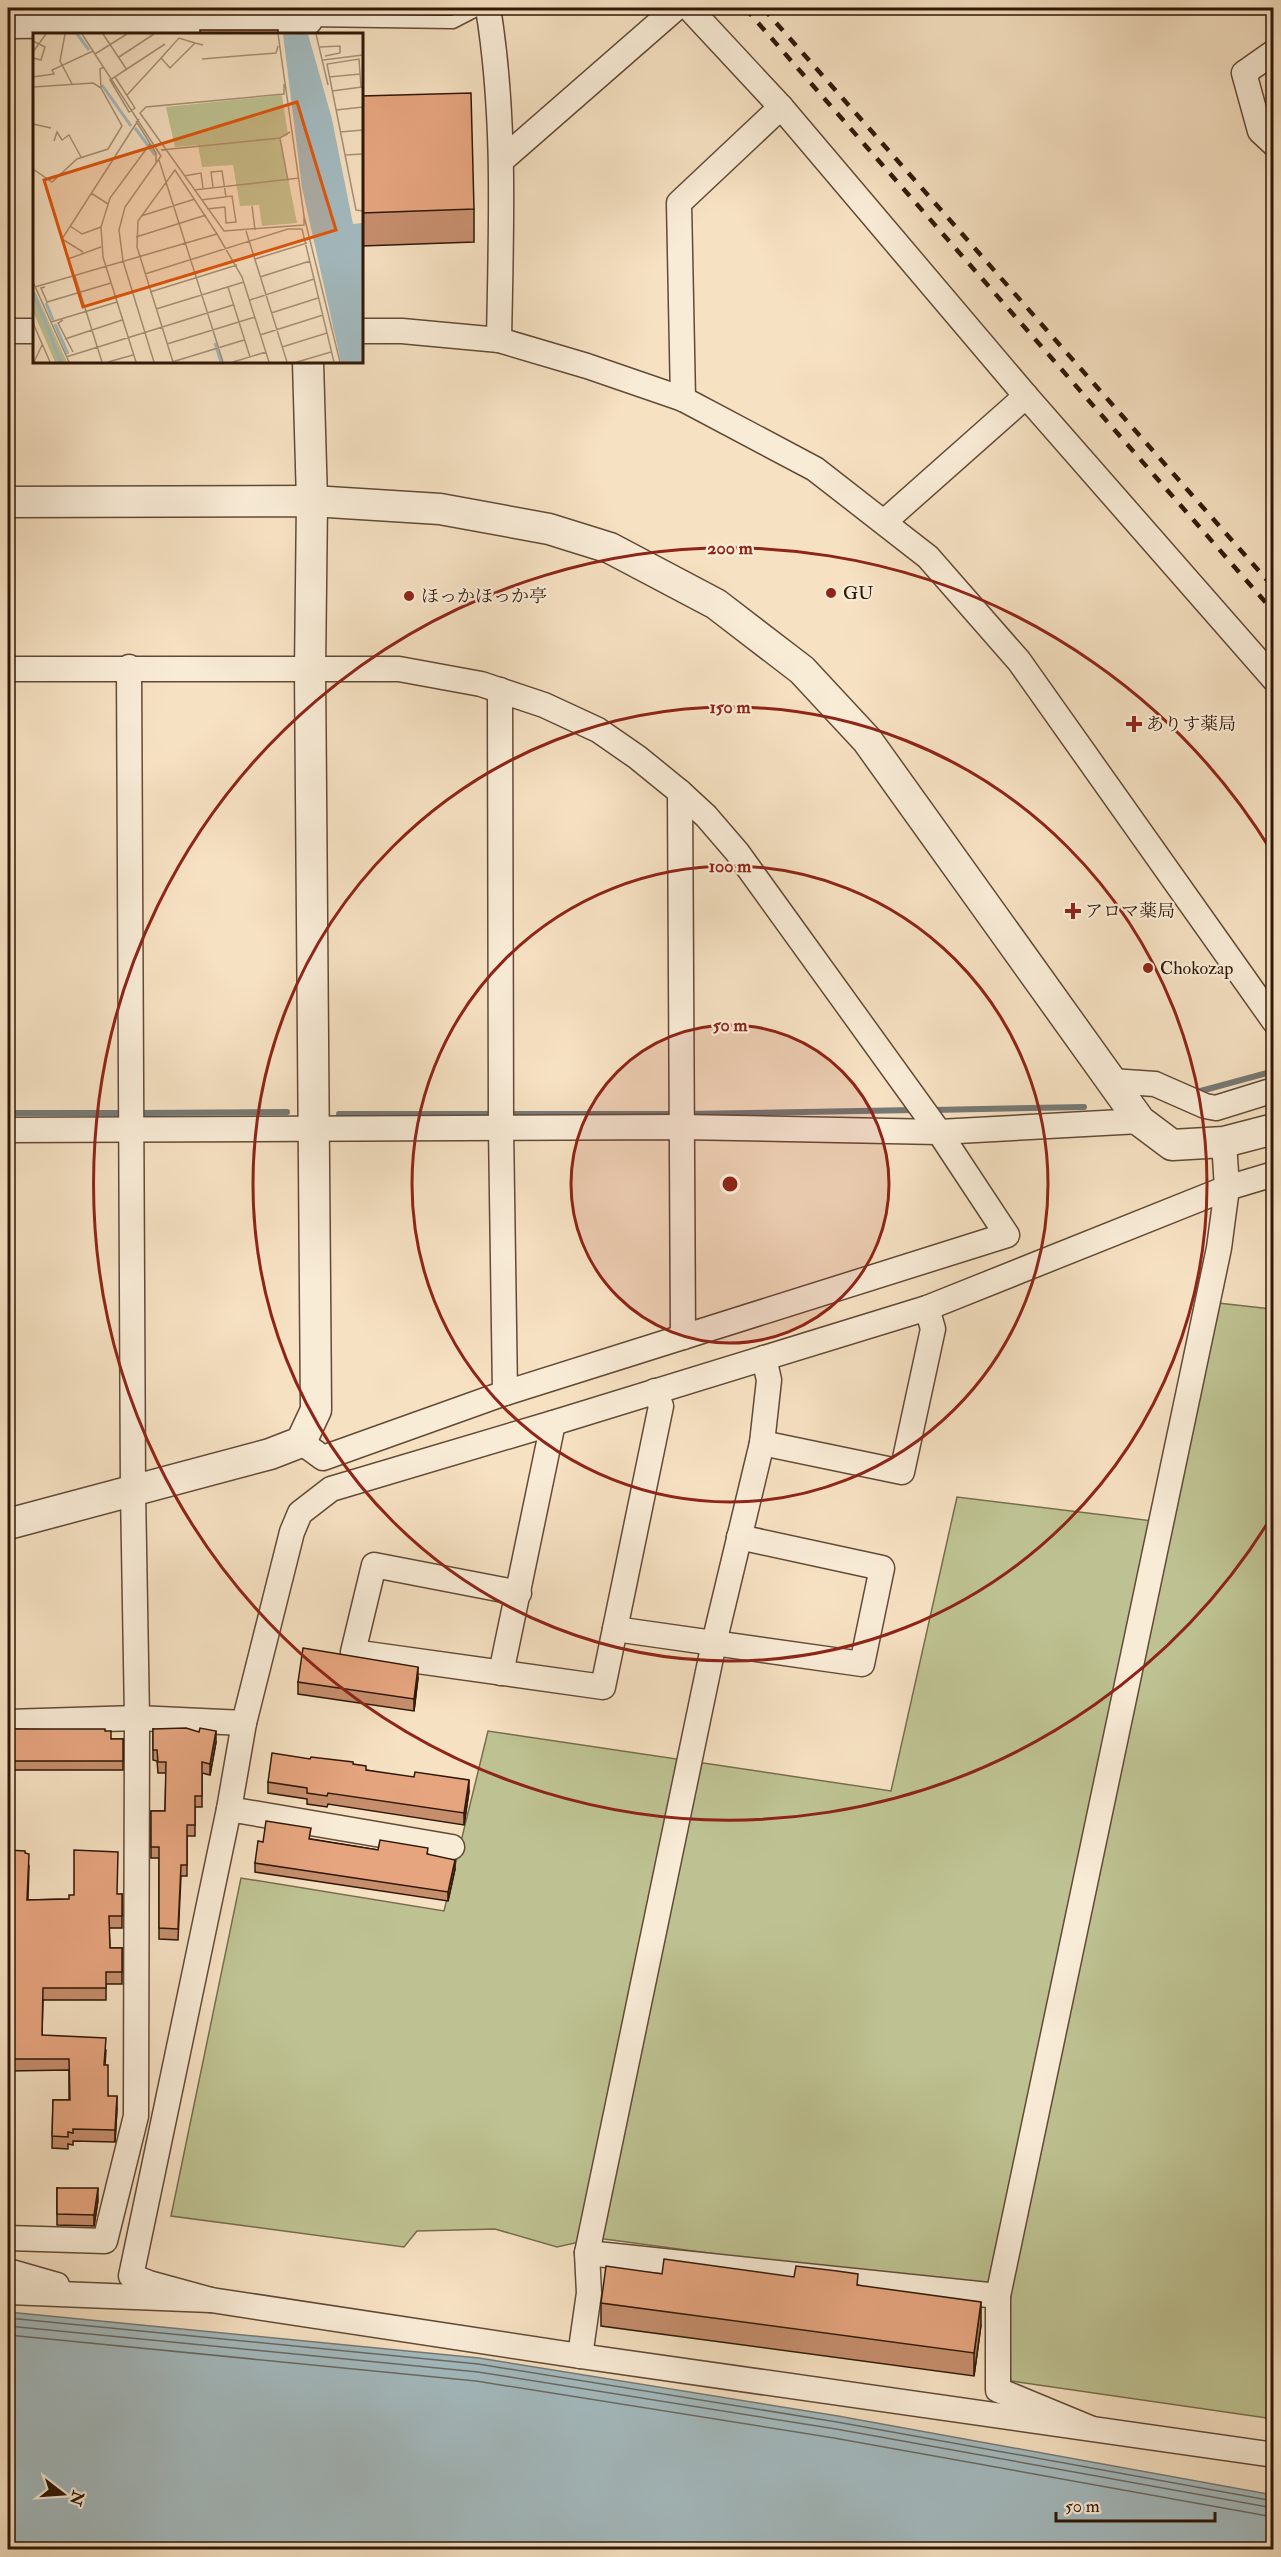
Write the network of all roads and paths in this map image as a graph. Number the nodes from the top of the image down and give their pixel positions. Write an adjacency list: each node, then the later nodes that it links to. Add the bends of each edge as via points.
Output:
1 (343, 8): 7 (lane)
2 (480, 8): 7 (lane, via 453,22)
3 (488, 8): 12 (street, via 497,63)
4 (676, 8): 12 (street)
5 (689, 8): 10 (street)
6 (142, 21): 7 (street); 8 (street)
7 (307, 21)
8 (8, 23)
9 (1274, 52): 11 (street, via 1244,72 1260,131)
10 (781, 107): 18 (street); 19 (street, via 679,203)
11 (1274, 144)
12 (502, 160): 16 (street)
13 (8, 331): 14 (street)
14 (33, 331)
15 (363, 331): 16 (street)
16 (499, 340): 19 (street)
17 (308, 363): 20 (street)
18 (1026, 396): 22 (street); 26 (street)
19 (683, 399): 22 (street, via 815,469)
20 (312, 501): 21 (street); 25 (street); 30 (street, via 440,509 549,529 610,549 716,604 802,670 867,740)
21 (8, 502)
22 (884, 522): 29 (street, via 928,557 1019,661)
23 (129, 667): 24 (street); 25 (street); 33 (street)
24 (8, 669)
25 (310, 670): 27 (street, via 399,669); 37 (street)
26 (1274, 679)
27 (500, 690): 28 (street, via 598,730); 34 (street)
28 (680, 792): 32 (street, via 737,852); 35 (street)
29 (1274, 1021)
30 (1111, 1081): 31 (street, via 1155,1084 1216,1108); 36 (street)
31 (1274, 1090)
32 (928, 1116): 35 (street); 36 (street); 44 (street, via 1007,1235)
33 (132, 1118): 37 (street); 39 (street); 52 (street)
34 (501, 1118): 35 (street); 37 (street); 47 (street)
35 (681, 1118): 44 (street)
36 (1140, 1121): 40 (street, via 1172,1145)
37 (315, 1128): 50 (street, via 316,1410)
38 (1274, 1129): 40 (street)
39 (8, 1130)
40 (1224, 1142): 42 (street)
41 (1274, 1173): 42 (street)
42 (1227, 1188): 43 (street); 70 (street, via 1215,1271)
43 (927, 1308): 45 (street); 49 (street, via 933,1329 902,1472)
44 (683, 1337): 47 (street)
45 (764, 1358): 46 (street); 49 (street, via 769,1380)
46 (655, 1391): 48 (street); 56 (street, via 661,1406)
47 (505, 1393): 50 (street)
48 (553, 1423): 51 (street); 55 (street)
49 (762, 1443): 54 (street)
50 (312, 1450): 51 (street); 52 (street, via 270,1454)
51 (332, 1488): 61 (street, via 300,1513 292,1532)
52 (133, 1491): 53 (street); 59 (street)
53 (8, 1524)
54 (739, 1537): 57 (street); 57 (street, via 882,1568 862,1664)
55 (519, 1593): 58 (street); 58 (street, via 374,1564 353,1652)
56 (615, 1629): 57 (street); 58 (street, via 603,1687)
57 (714, 1643): 65 (street)
58 (501, 1673)
59 (136, 1718): 60 (street); 61 (street); 64 (street, via 136,2116 105,2241)
60 (8, 1722)
61 (244, 1723): 62 (street)
62 (229, 1809): 63 (street); 67 (street)
63 (452, 1847)
64 (8, 2238)
65 (587, 2253): 70 (street); 72 (street, via 589,2293)
66 (8, 2271): 69 (street)
67 (131, 2276): 69 (street); 71 (street)
68 (8, 2292): 69 (street)
69 (81, 2294): 71 (street)
70 (998, 2296): 73 (street, via 998,2390)
71 (211, 2300): 72 (street)
72 (580, 2356): 73 (street)
73 (1090, 2428): 74 (street)
74 (1274, 2455)

